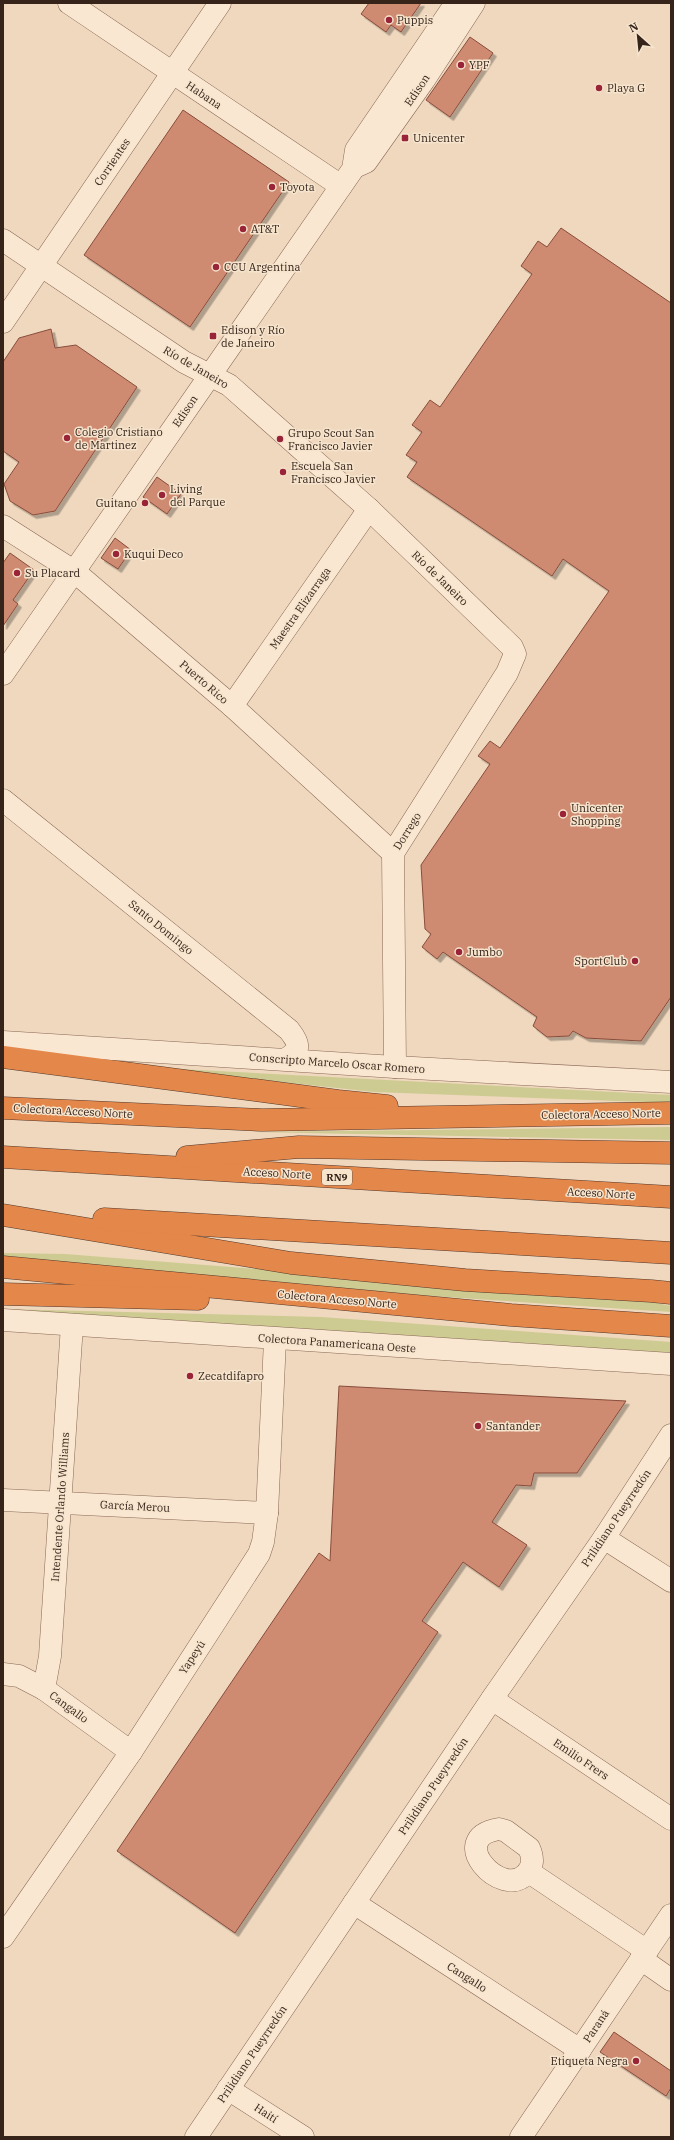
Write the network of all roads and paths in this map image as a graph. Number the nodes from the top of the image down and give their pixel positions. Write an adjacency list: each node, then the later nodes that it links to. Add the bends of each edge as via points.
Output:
1 (69, 3): 5 (street, Habana)
2 (220, 3): 5 (street, Corrientes)
3 (456, 3): 6 (street, Edison, via 356,150)
4 (474, 3): 6 (street, Edison, via 366,162)
5 (172, 74): 6 (street, Habana); 8 (street, Corrientes)
6 (347, 177): 10 (street, Edison)
7 (3, 240): 8 (street, Río de Janeiro)
8 (41, 266): 9 (street, Corrientes); 10 (street, Río de Janeiro, via 184,362)
9 (3, 322)
10 (210, 374): 11 (street, Río de Janeiro, via 229,385); 13 (street, Edison)
11 (369, 509): 14 (street, Río de Janeiro); 16 (street, Maestra Elizarraga)
12 (3, 526): 13 (street, Puerto Rico)
13 (75, 572): 15 (street, Edison); 16 (street, Puerto Rico)
14 (512, 647): 18 (street, Dorrego, via 515,654 507,673)
15 (3, 674)
16 (232, 706): 18 (street, Puerto Rico)
17 (3, 800): 21 (street, Santo Domingo, via 289,1030 298,1048 296,1053)
18 (394, 853): 22 (street, Dorrego)
19 (3, 1042): 21 (street, Conscripto Marcelo Oscar Romero)
20 (3, 1057): 26 (highway, via 338,1101)
21 (286, 1059): 22 (street, Conscripto Marcelo Oscar Romero)
22 (395, 1067): 23 (street, Conscripto Marcelo Oscar Romero)
23 (671, 1082)
24 (3, 1108): 26 (highway, Colectora Acceso Norte, via 262,1120)
25 (671, 1113): 26 (highway, Colectora Acceso Norte)
26 (498, 1117)
27 (671, 1153): 29 (highway, via 299,1147)
28 (3, 1157): 29 (highway, Acceso Norte / RN9)
29 (117, 1164): 30 (highway, Acceso Norte / RN9)
30 (671, 1197)
31 (3, 1214): 32 (highway); 35 (highway, via 291,1263 465,1280)
32 (671, 1253)
33 (3, 1267): 36 (highway, Colectora Acceso Norte)
34 (3, 1294): 36 (highway)
35 (671, 1294)
36 (382, 1303): 39 (highway, Colectora Acceso Norte)
37 (3, 1320): 38 (street, Colectora Panamericana Oeste)
38 (72, 1325): 40 (street, Colectora Panamericana Oeste); 44 (street, Intendente Orlando Williams)
39 (668, 1326)
40 (275, 1340): 41 (street, Colectora Panamericana Oeste); 45 (street, Yapeyú)
41 (671, 1364)
42 (671, 1435): 46 (street, Prilidiano Pueyrredón)
43 (3, 1500): 44 (street, García Merou)
44 (60, 1502): 45 (street, García Merou); 49 (street, Intendente Orlando Williams, via 50,1656)
45 (267, 1512): 51 (street, Yapeyú, via 259,1554)
46 (604, 1538): 47 (street); 50 (street, Prilidiano Pueyrredón)
47 (671, 1581)
48 (3, 1674): 49 (street, Cangallo, via 19,1676)
49 (44, 1689): 51 (street, Cangallo)
50 (492, 1699): 52 (street, Emilio Frers); 54 (street, Prilidiano Pueyrredón)
51 (131, 1752): 56 (street, Yapeyú)
52 (671, 1819)
53 (529, 1872): 57 (street)
54 (354, 1904): 59 (street, Cangallo); 60 (street, Prilidiano Pueyrredón)
55 (671, 1915): 57 (street, Paraná)
56 (3, 1937)
57 (644, 1955): 58 (street); 59 (street, Paraná)
58 (671, 1980)
59 (580, 2050): 63 (street, Paraná)
60 (228, 2089): 61 (street, Prilidiano Pueyrredón); 62 (street, Haití)
61 (196, 2137)
62 (303, 2137)
63 (520, 2137)

